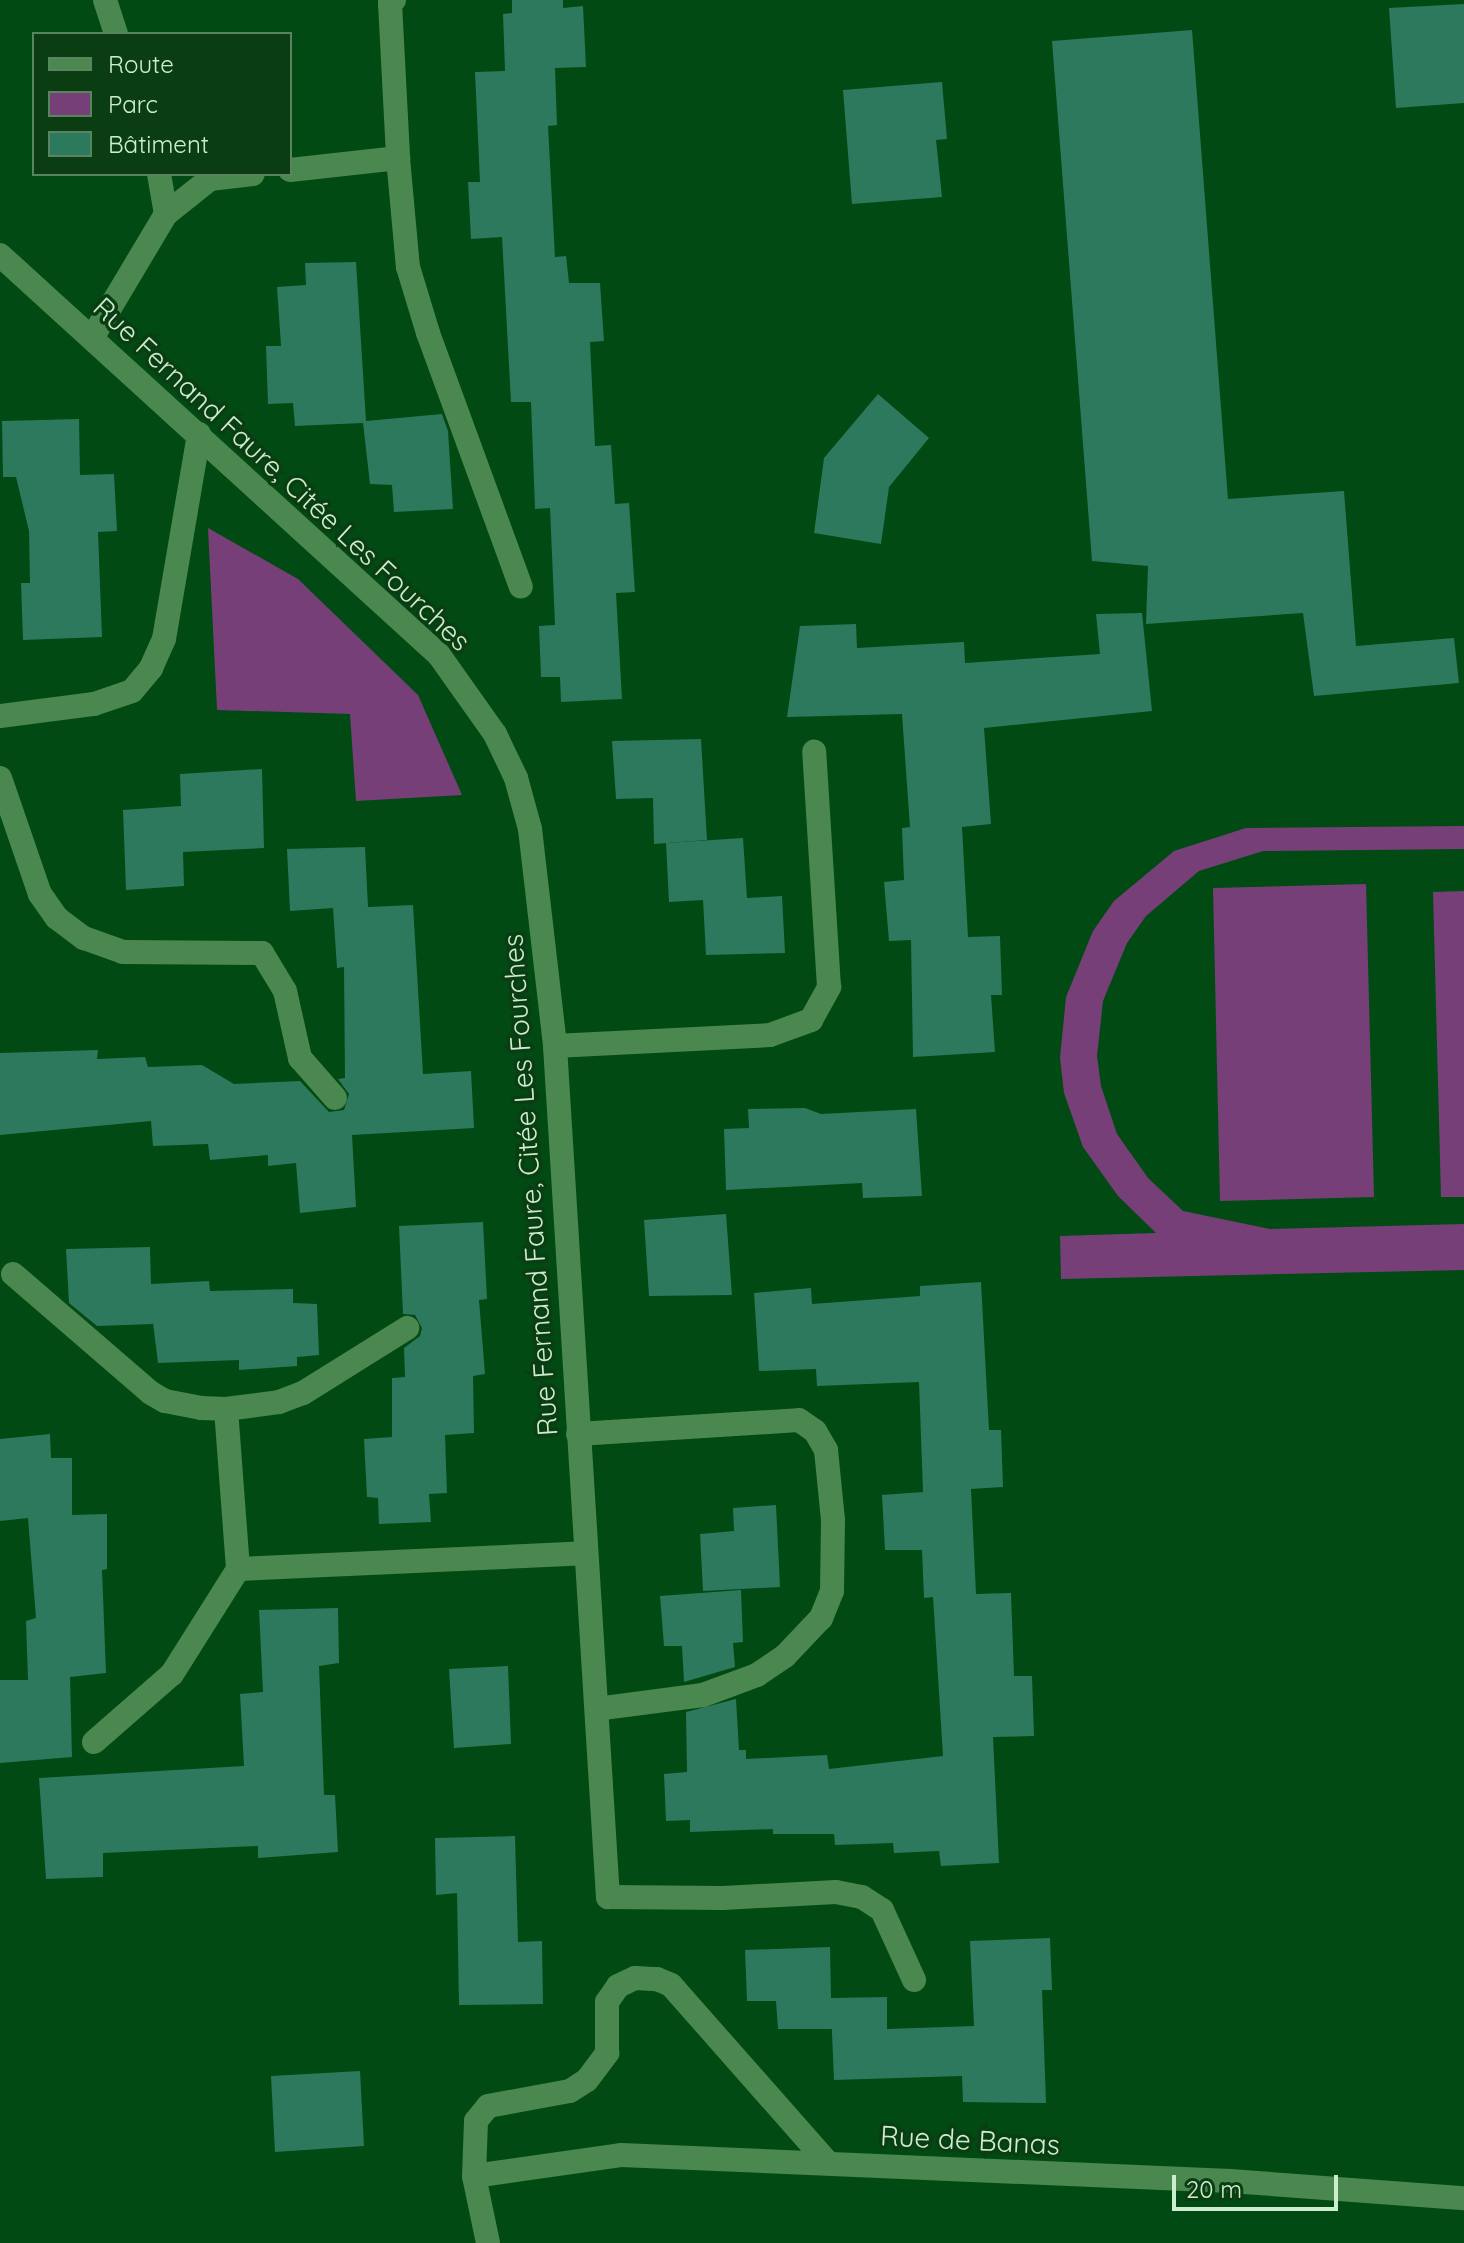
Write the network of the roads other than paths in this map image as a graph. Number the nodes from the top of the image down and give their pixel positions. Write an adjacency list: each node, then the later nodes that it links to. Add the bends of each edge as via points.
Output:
1 (105, 0): 3 (street)
2 (394, 0): 4 (street, via 390,3)
3 (115, 32)
4 (398, 158): 5 (street); 12 (street, via 408,267)
5 (292, 170)
6 (159, 176): 8 (street)
7 (236, 176): 8 (street, via 210,179)
8 (166, 214): 10 (street)
9 (0, 255): 10 (street, Rue Fernand Faure, Citée Les Fourches)
10 (92, 338): 11 (street, Rue Fernand Faure, Citée Les Fourches)
11 (199, 434): 13 (street, via 164,639 151,668 132,691 94,704); 16 (street, Rue Fernand Faure, Citée Les Fourches, via 439,655 495,734 516,778 530,829)
12 (521, 587)
13 (0, 716)
14 (814, 751): 16 (street, via 829,987 811,1020 770,1035)
15 (0, 778): 17 (street, via 40,894 57,918 84,938 123,952 262,953 285,991 300,1058)
16 (555, 1046): 21 (street, Rue Fernand Faure, Citée Les Fourches)
17 (335, 1098)
18 (13, 1274): 20 (street, via 151,1393 180,1405)
19 (407, 1328): 20 (street, via 303,1393)
20 (226, 1409): 23 (street)
21 (578, 1434): 22 (street, Rue Fernand Faure, Citée Les Fourches); 24 (street, via 799,1420 815,1431 826,1450 833,1520 832,1591 821,1618 785,1656 757,1675 703,1695)
22 (585, 1553): 23 (street); 24 (street, Rue Fernand Faure, Citée Les Fourches)
23 (238, 1569): 25 (street, via 172,1674)
24 (597, 1709): 26 (street, Rue Fernand Faure, Citée Les Fourches, via 608,1897 836,1892 862,1897 882,1910)
25 (94, 1742)
26 (914, 1980)
27 (828, 2163): 28 (street, Rue de Banas, via 621,2155); 28 (street, via 671,1985 635,1978 618,1986 607,2002 607,2053 587,2080 570,2091 488,2106 476,2121); 29 (street, Rue de Banas, via 1230,2181)
28 (474, 2176): 30 (street)
29 (1464, 2198)
30 (488, 2243)

